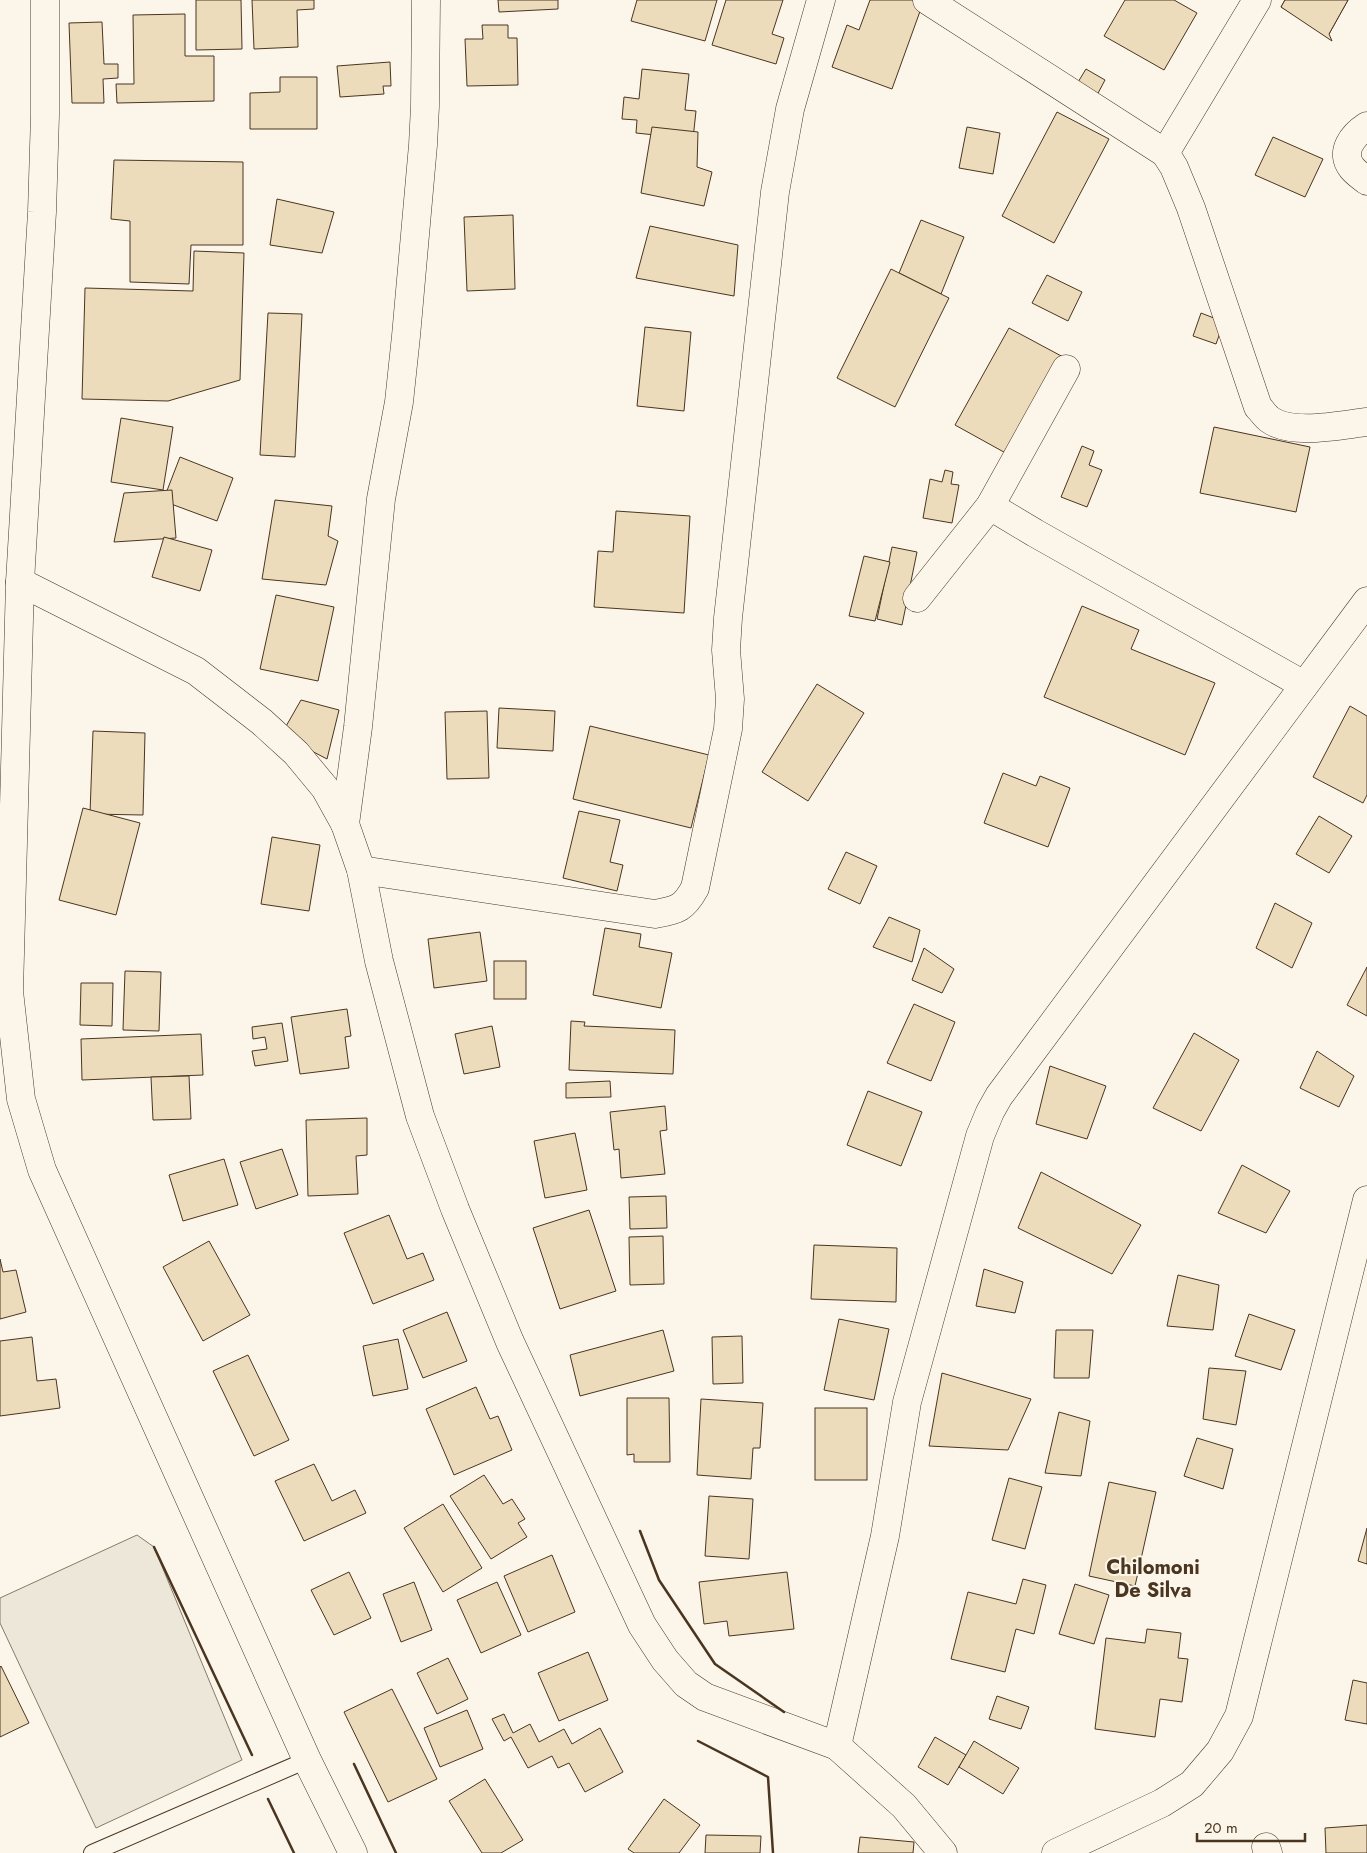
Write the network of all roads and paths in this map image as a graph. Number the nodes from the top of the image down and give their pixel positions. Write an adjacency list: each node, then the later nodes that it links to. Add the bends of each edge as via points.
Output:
1 (45, 0): 12 (street, via 42,212)
2 (426, 0): 16 (street, via 423,145 406,336 399,402 381,498)
3 (821, 0): 17 (street, via 790,109 774,192 728,618 728,729 695,888 687,902 672,911 655,914)
4 (927, 0): 7 (street)
5 (1257, 0): 7 (street)
6 (1367, 126): 8 (street, via 1356,133 1348,145 1347,158 1352,168)
7 (1165, 153): 10 (street, via 1187,199 1258,407 1269,419 1284,426 1309,428)
8 (1367, 181)
9 (1066, 369): 11 (street)
10 (1367, 422)
11 (990, 506): 13 (street); 15 (street)
12 (20, 582): 16 (street, via 196,670 262,722 296,754 325,788); 20 (street, via 9,991 21,1100 42,1170)
13 (917, 598)
14 (1367, 601): 15 (street)
15 (1304, 685): 19 (street, via 990,1112 906,1402 885,1536)
16 (345, 824): 17 (street)
17 (361, 870): 19 (street, via 379,961 420,1116 510,1342 642,1625 675,1672 706,1697)
18 (1367, 1200): 24 (street, via 1240,1716 1220,1751 1192,1784 1162,1803)
19 (837, 1746): 23 (street, via 904,1806)
20 (308, 1760): 21 (lane); 22 (street)
21 (92, 1853)
22 (352, 1853)
23 (943, 1853)
24 (1056, 1853)

